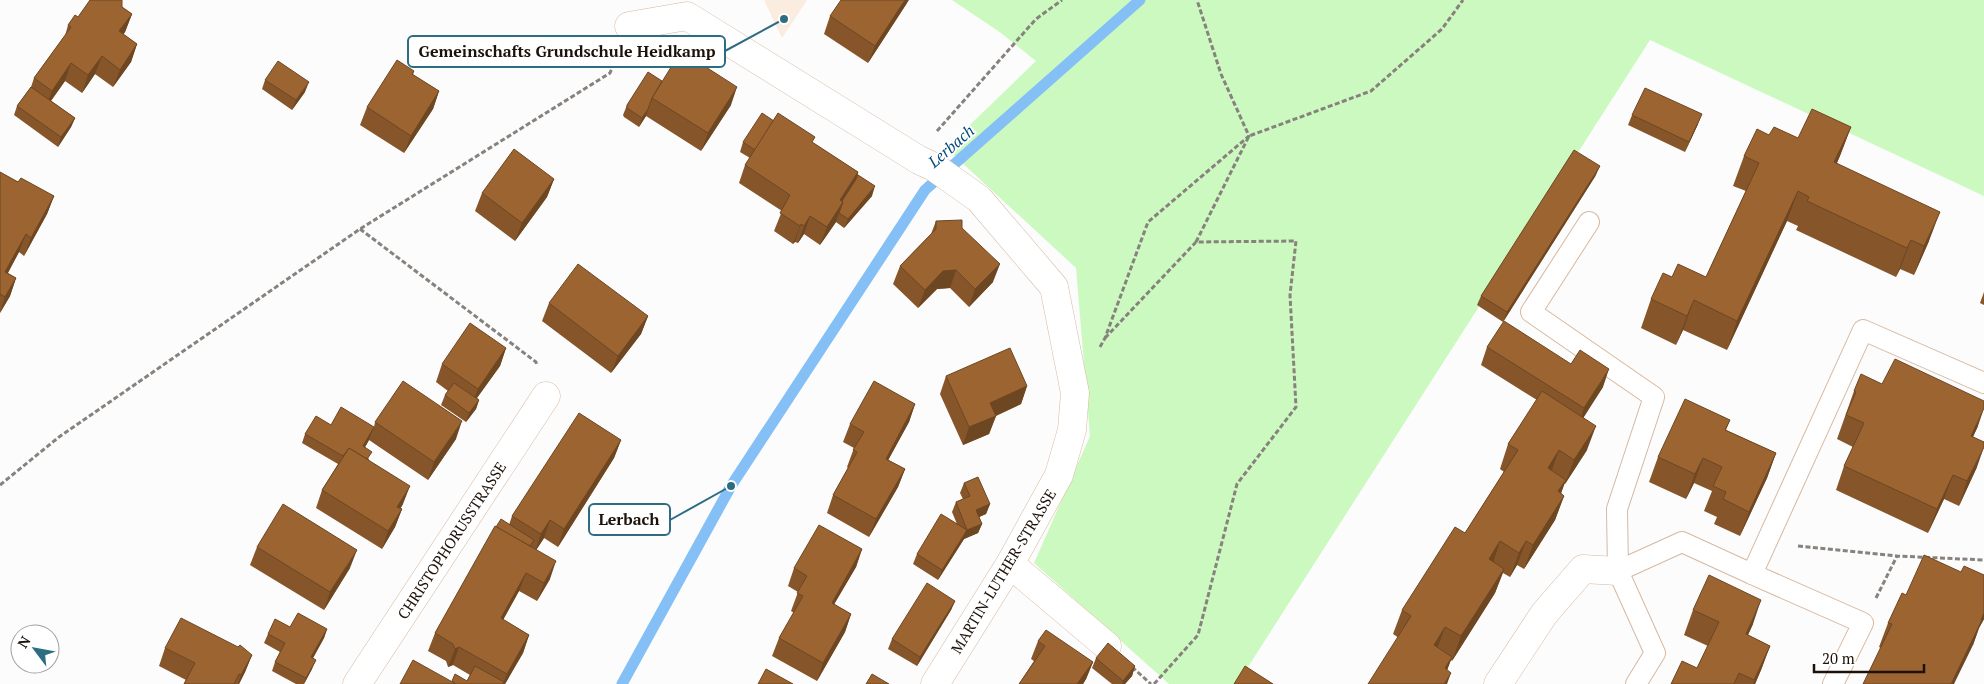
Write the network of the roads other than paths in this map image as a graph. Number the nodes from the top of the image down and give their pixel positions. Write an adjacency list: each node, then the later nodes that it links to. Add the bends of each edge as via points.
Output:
1 (629, 26): 5 (street, MARTIN-LUTHER-STRASSE, via 687,16 979,199 1054,287 1075,393 1072,430 1059,475)
2 (1590, 222): 6 (lane, via 1531,312 1654,397 1617,509)
3 (1984, 383): 7 (lane, via 1863,330)
4 (546, 396): 9 (street, CHRISTOPHORUSSTRASSE)
5 (1010, 564): 8 (street); 10 (street, MARTIN-LUTHER-STRASSE)
6 (1618, 571): 7 (lane, via 1682,542); 11 (street, via 1583,569 1544,614); 12 (lane, via 1655,653)
7 (1752, 574): 13 (lane, via 1863,623)
8 (1107, 646)
9 (358, 684)
10 (935, 684)
11 (1498, 684)
12 (1636, 684)
13 (1833, 684)

